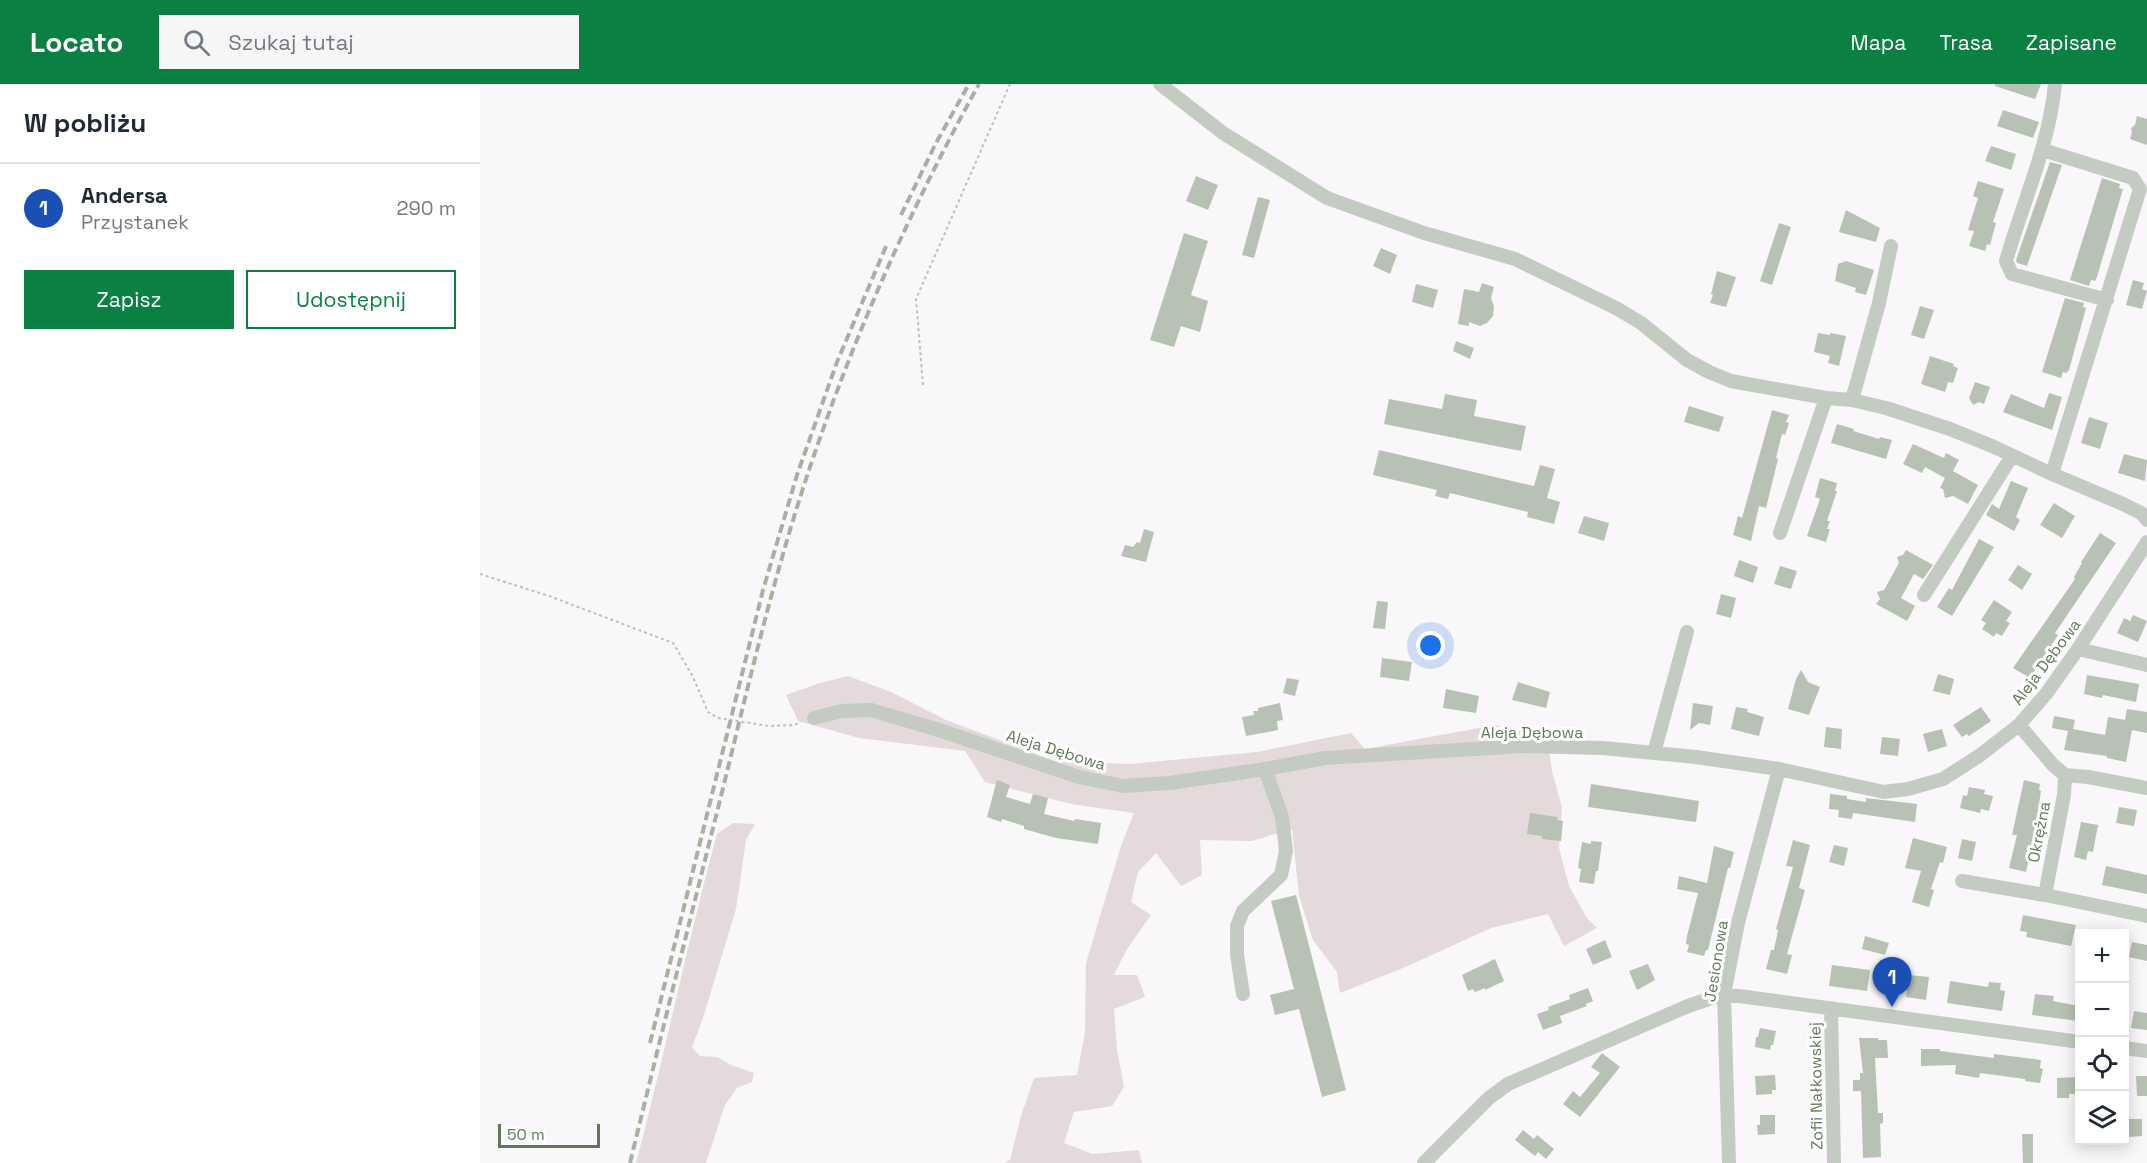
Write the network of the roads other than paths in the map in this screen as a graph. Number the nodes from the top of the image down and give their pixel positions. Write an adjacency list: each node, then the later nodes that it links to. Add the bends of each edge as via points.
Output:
1 (1160, 84): 6 (street, via 1223,133 1327,198 1424,233 1515,259 1616,308 1687,360 1720,377)
2 (2055, 84): 3 (street)
3 (2043, 150): 5 (street, via 2133,178 2140,189); 5 (street, via 2006,261 2012,274)
4 (1891, 246): 7 (street)
5 (2107, 300): 9 (street)
6 (1826, 398): 7 (street); 11 (street)
7 (1852, 400): 8 (street, via 1950,429)
8 (2012, 456): 9 (street); 13 (street)
9 (2052, 474): 10 (street, via 2123,504)
10 (2147, 520)
11 (1780, 533)
12 (2147, 542): 15 (street, Aleja Dębowa)
13 (1924, 595)
14 (1687, 632): 19 (street)
15 (2078, 650): 16 (street); 18 (street, Aleja Dębowa)
16 (2147, 665)
17 (814, 718): 20 (street, Aleja Dębowa, via 842,711 871,710 1079,777 1124,786)
18 (2019, 725): 21 (street, Aleja Dębowa, via 1943,779 1908,789 1884,792); 22 (street)
19 (1654, 753): 20 (street, Aleja Dębowa, via 1523,746 1325,758); 21 (street, Aleja Dębowa)
20 (1265, 769): 27 (street, via 1282,817 1286,851 1281,875 1244,911 1238,926 1237,956)
21 (1779, 769): 28 (street, Jesionowa, via 1738,923)
22 (2065, 775): 23 (street); 25 (street, Okrężna)
23 (2147, 788)
24 (1962, 881): 25 (street)
25 (2045, 895): 26 (street)
26 (2147, 916)
27 (1243, 994)
28 (1724, 994): 29 (street); 33 (street, via 1508,1084); 34 (street, Jesionowa)
29 (1831, 1008): 30 (street); 35 (street, Zofii Nałkowskiej)
30 (2075, 1041)
31 (2129, 1049): 32 (street)
32 (2147, 1051)
33 (1424, 1163)
34 (1729, 1163)
35 (1834, 1163)

